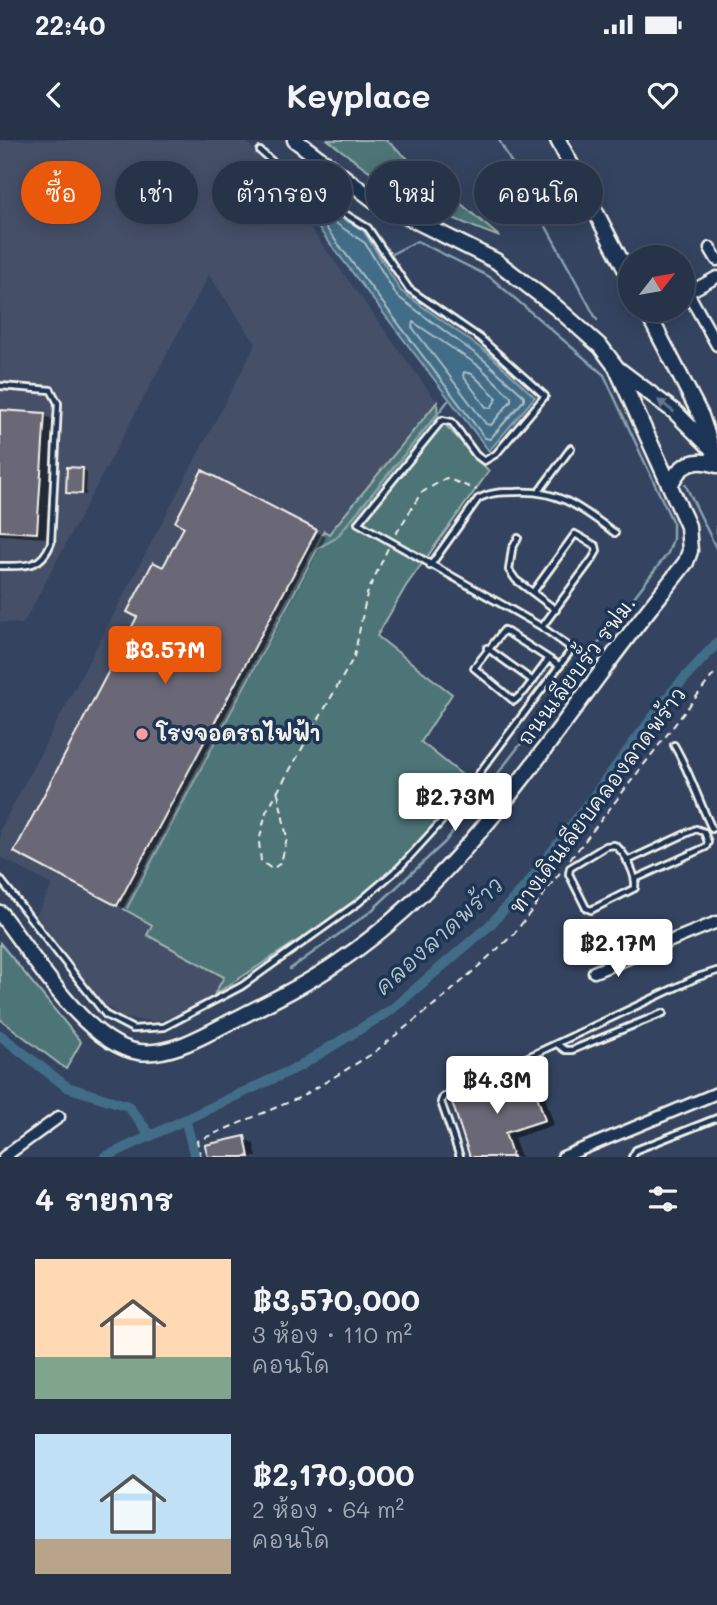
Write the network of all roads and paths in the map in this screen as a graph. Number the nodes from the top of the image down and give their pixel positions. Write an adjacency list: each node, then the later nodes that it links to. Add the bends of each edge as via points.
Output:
1 (295, 140): 12 (street, ถนนเลียบรั้ว รฟม., via 374,200 496,261 557,308 601,347)
2 (558, 140): 5 (street)
3 (260, 151): 24 (lane, via 306,190 368,228 409,289 480,338 545,396 496,454 484,461 452,422 442,420 358,523)
4 (710, 248): 6 (street)
5 (618, 255)
6 (717, 260)
7 (717, 277): 8 (street)
8 (695, 289)
9 (695, 311): 11 (street)
10 (657, 322): 15 (street)
11 (717, 345)
12 (616, 367): 15 (street, one-way to 12, via 675,412); 17 (street, ถนนเลียบรั้ว รฟม.)
13 (0, 386): 25 (lane, via 51,390 58,402 51,543 35,565)
14 (571, 448): 18 (lane)
15 (712, 450): 16 (street)
16 (717, 465): 17 (street, via 690,463 678,471)
17 (671, 485): 42 (street, ถนนเลียบรั้ว รฟม., via 688,526 686,562 466,848 340,961 197,1038 172,1049 139,1052 96,1032)
18 (540, 490): 19 (lane); 21 (lane, via 578,506)
19 (488, 494): 24 (path, via 446,478 421,493); 26 (lane, via 478,499)
20 (717, 526): 22 (path)
21 (615, 533)
22 (717, 533)
23 (518, 538): 27 (lane, via 509,570)
24 (391, 542): 26 (lane); 36 (path, via 366,594 354,657)
25 (0, 566)
26 (430, 566): 29 (lane)
27 (533, 592): 28 (lane); 28 (lane, via 571,537 579,534 590,540 597,551)
28 (556, 610): 29 (lane)
29 (542, 627): 32 (lane, via 572,649)
30 (487, 648): 31 (lane, via 504,631); 34 (lane); 34 (lane, via 475,670 508,698 517,700)
31 (548, 660): 32 (lane); 34 (lane)
32 (560, 667): 41 (lane, via 451,811 399,868 242,986 164,1027 133,1029 106,1015)
33 (717, 670): 52 (path, ทางเดินเลียบคลองลาดพร้าว, via 514,934 372,1054 301,1097 197,1141)
34 (533, 681)
35 (674, 745): 37 (lane)
36 (278, 793): 36 (path, via 266,812 258,842 261,861 272,869 281,863 287,838)
37 (714, 828): 38 (lane)
38 (704, 832): 39 (lane, via 696,829); 40 (lane, via 706,847)
39 (627, 862): 40 (lane); 40 (lane, via 618,847 606,846 573,864 569,874 582,904 591,910 633,891)
40 (635, 878)
41 (0, 879)
42 (0, 913)
43 (717, 922): 45 (street)
44 (717, 971): 47 (lane)
45 (594, 972)
46 (663, 1013): 47 (lane, via 572,1050)
47 (557, 1044): 53 (lane, via 443,1097)
48 (717, 1094): 54 (street)
49 (59, 1117): 51 (street)
50 (717, 1118): 55 (lane, via 636,1150)
51 (4, 1157)
52 (201, 1157)
53 (460, 1157)
54 (563, 1157)
55 (632, 1157)

